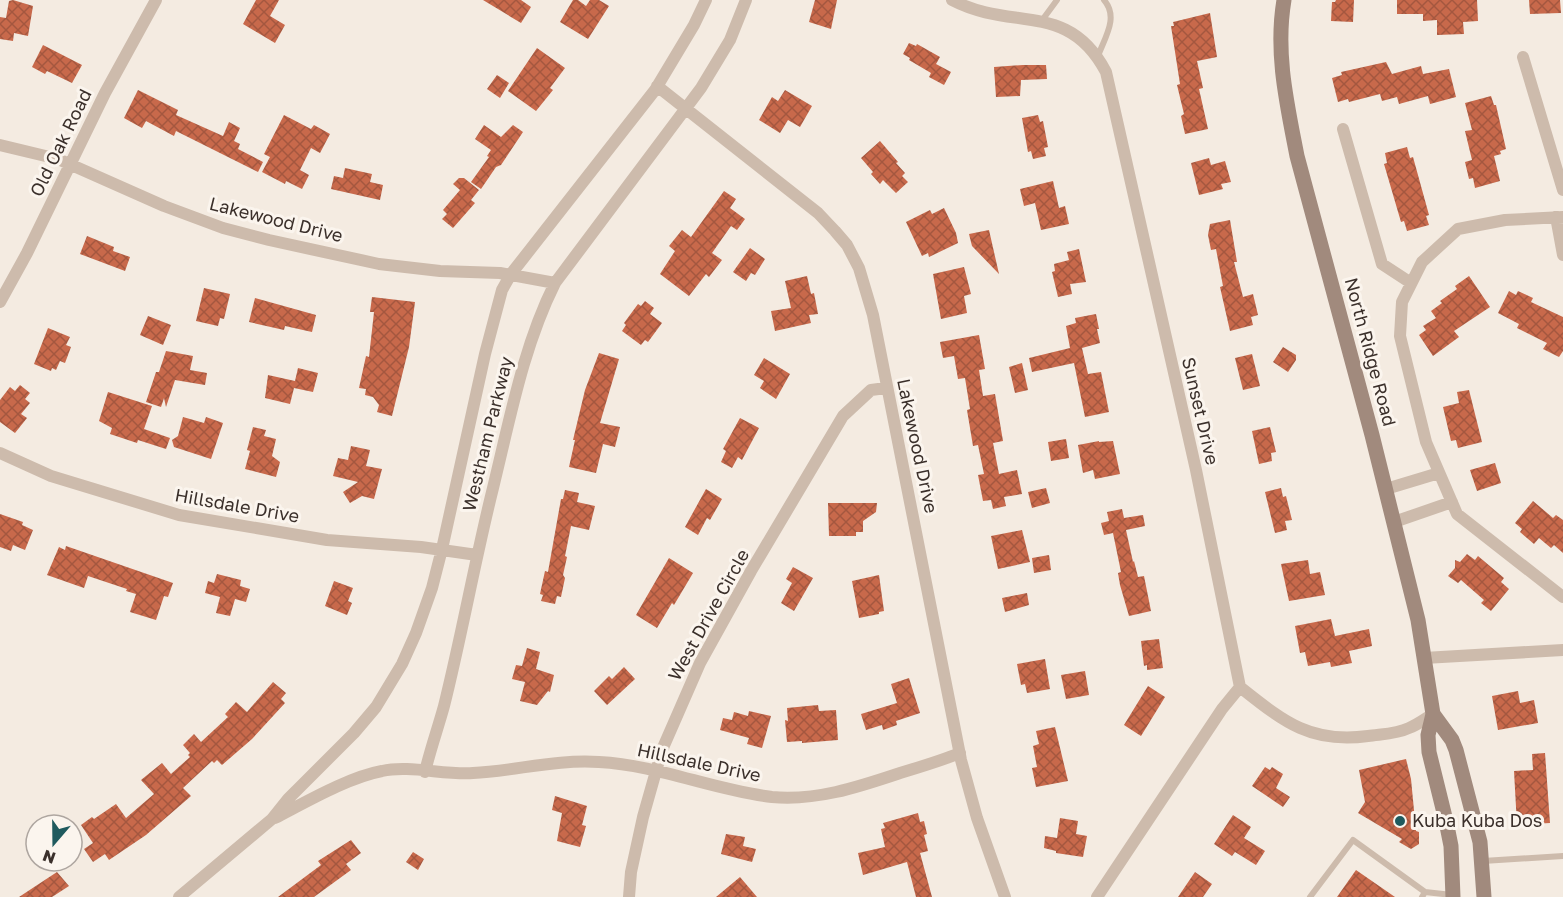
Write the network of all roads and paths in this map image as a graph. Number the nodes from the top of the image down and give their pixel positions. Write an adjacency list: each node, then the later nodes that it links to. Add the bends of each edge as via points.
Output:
1 (156, 0): 15 (street, Old Oak Road)
2 (706, 0): 11 (street, Westham Parkway)
3 (746, 0): 12 (street, Westham Parkway, via 730,40)
4 (952, 0): 8 (street, Sunset Drive, via 977,10)
5 (1057, 0): 8 (lane)
6 (1104, 0): 9 (lane, via 1112,20)
7 (1284, 0): 26 (main road, North Ridge Road, via 1282,70 1297,156)
8 (1043, 19): 9 (street, Sunset Drive, via 1073,29)
9 (1098, 56): 34 (street, Sunset Drive, via 1106,72 1196,470)
10 (1524, 57): 16 (street)
11 (657, 86): 12 (street, Lakewood Drive); 19 (street, Westham Parkway)
12 (686, 109): 20 (street, Westham Parkway); 23 (street, Lakewood Drive, via 818,213 847,244 865,285)
13 (1343, 129): 21 (street, via 1382,264)
14 (0, 145): 15 (street, Lakewood Drive)
15 (70, 164): 19 (street, Lakewood Drive, via 194,217 268,240 379,264); 22 (street, Old Oak Road)
16 (1563, 190)
17 (1560, 217): 18 (street); 21 (street, via 1505,220 1458,229 1422,262)
18 (1563, 255)
19 (511, 274): 20 (street, Lakewood Drive); 29 (street, Westham Parkway, via 502,290 485,354)
20 (555, 283): 30 (street, Westham Parkway, via 533,333)
21 (1412, 283): 25 (street, via 1402,302 1400,336 1426,442)
22 (0, 302)
23 (886, 388): 36 (street, Lakewood Drive); 37 (street, West Drive Circle, via 872,390 848,410 837,426 700,663)
24 (0, 453): 29 (street, Hillsdale Drive, via 51,476 179,515 327,540)
25 (1439, 473): 26 (street); 27 (street)
26 (1386, 489): 28 (main road, North Ridge Road)
27 (1452, 502): 28 (street); 31 (street, via 1457,514)
28 (1394, 522): 33 (main road, North Ridge Road)
29 (442, 549): 30 (street, Hillsdale Drive); 39 (street, Westham Parkway, via 416,633 376,707)
30 (477, 555): 38 (street, Westham Parkway)
31 (1563, 597)
32 (1563, 650): 33 (street)
33 (1424, 658): 35 (main road, North Ridge Road)
34 (1240, 687): 35 (street, via 1276,716 1314,735 1333,738 1398,732); 47 (street)
35 (1433, 714): 41 (main road, North Ridge Road, via 1456,750); 44 (main road, North Ridge Road, via 1429,752 1448,829)
36 (960, 753): 37 (street, Hillsdale Drive, via 818,797 772,797); 46 (street, Lakewood Drive, via 977,818)
37 (656, 771): 38 (street, Hillsdale Drive, via 600,762 567,762 472,773); 45 (street, West Drive Circle, via 640,828)
38 (425, 772): 39 (street, Westham Parkway, via 382,771 340,786)
39 (272, 819): 42 (street, Westham Parkway)
40 (1563, 856): 41 (lane)
41 (1483, 861): 49 (main road, North Ridge Road)
42 (188, 895)
43 (1424, 895): 44 (lane); 48 (lane, via 1353,840)
44 (1453, 896)
45 (629, 897)
46 (1005, 897)
47 (1097, 897)
48 (1310, 897)
49 (1484, 897)

